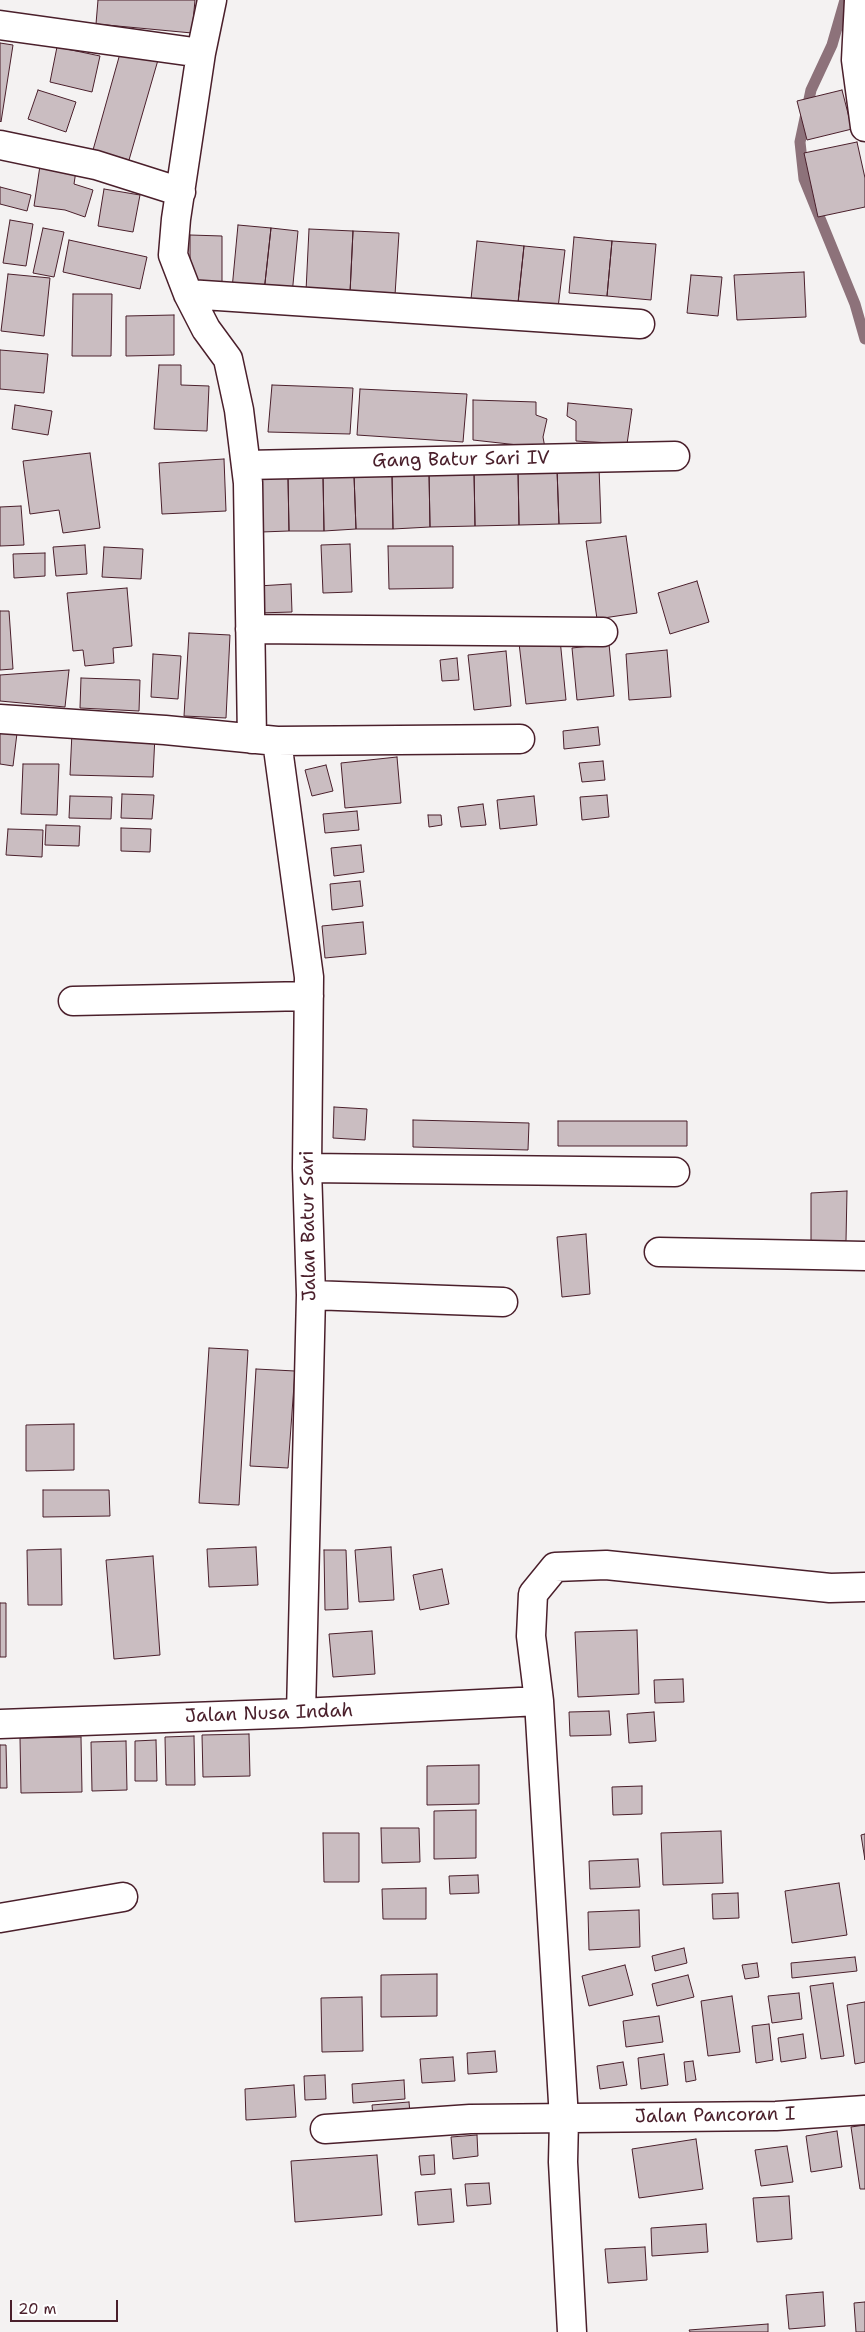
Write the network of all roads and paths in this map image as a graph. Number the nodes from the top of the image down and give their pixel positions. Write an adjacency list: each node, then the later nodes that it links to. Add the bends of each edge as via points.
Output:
1 (212, 0): 4 (street, Jalan Batur Sari)
2 (859, 0): 5 (street, via 856,60)
3 (0, 26): 4 (street)
4 (201, 53): 7 (street, Jalan Batur Sari)
5 (865, 126)
6 (0, 145): 7 (street, via 96,165)
7 (181, 192): 8 (street, Jalan Batur Sari, via 173,255)
8 (188, 294): 9 (street); 11 (street, Jalan Batur Sari, via 206,330 228,359)
9 (640, 324)
10 (675, 456): 11 (street, Gang Batur Sari IV)
11 (246, 465): 12 (street, Jalan Batur Sari)
12 (250, 629): 13 (street); 16 (street, Jalan Batur Sari)
13 (603, 632)
14 (0, 720): 16 (street, via 166,730)
15 (520, 739): 16 (street)
16 (264, 740): 17 (street, Jalan Batur Sari, via 309,977)
17 (309, 996): 18 (street); 19 (street, Jalan Batur Sari)
18 (73, 1001)
19 (307, 1168): 20 (street); 23 (street, Jalan Batur Sari)
20 (675, 1172)
21 (659, 1252): 22 (street)
22 (865, 1256)
23 (311, 1295): 24 (street); 27 (street, Jalan Batur Sari)
24 (503, 1302)
25 (865, 1587): 26 (street, via 830,1588 606,1565 555,1567 533,1594 531,1636)
26 (539, 1701): 27 (street, Jalan Nusa Indah); 32 (street)
27 (301, 1714): 28 (street, Jalan Nusa Indah)
28 (0, 1724)
29 (123, 1897): 30 (street)
30 (0, 1918)
31 (865, 2110): 32 (street, Jalan Pancoran I, via 776,2116)
32 (564, 2119): 33 (street, Jalan Pancoran I, via 470,2119); 34 (street, via 563,2162)
33 (325, 2129)
34 (572, 2332)

